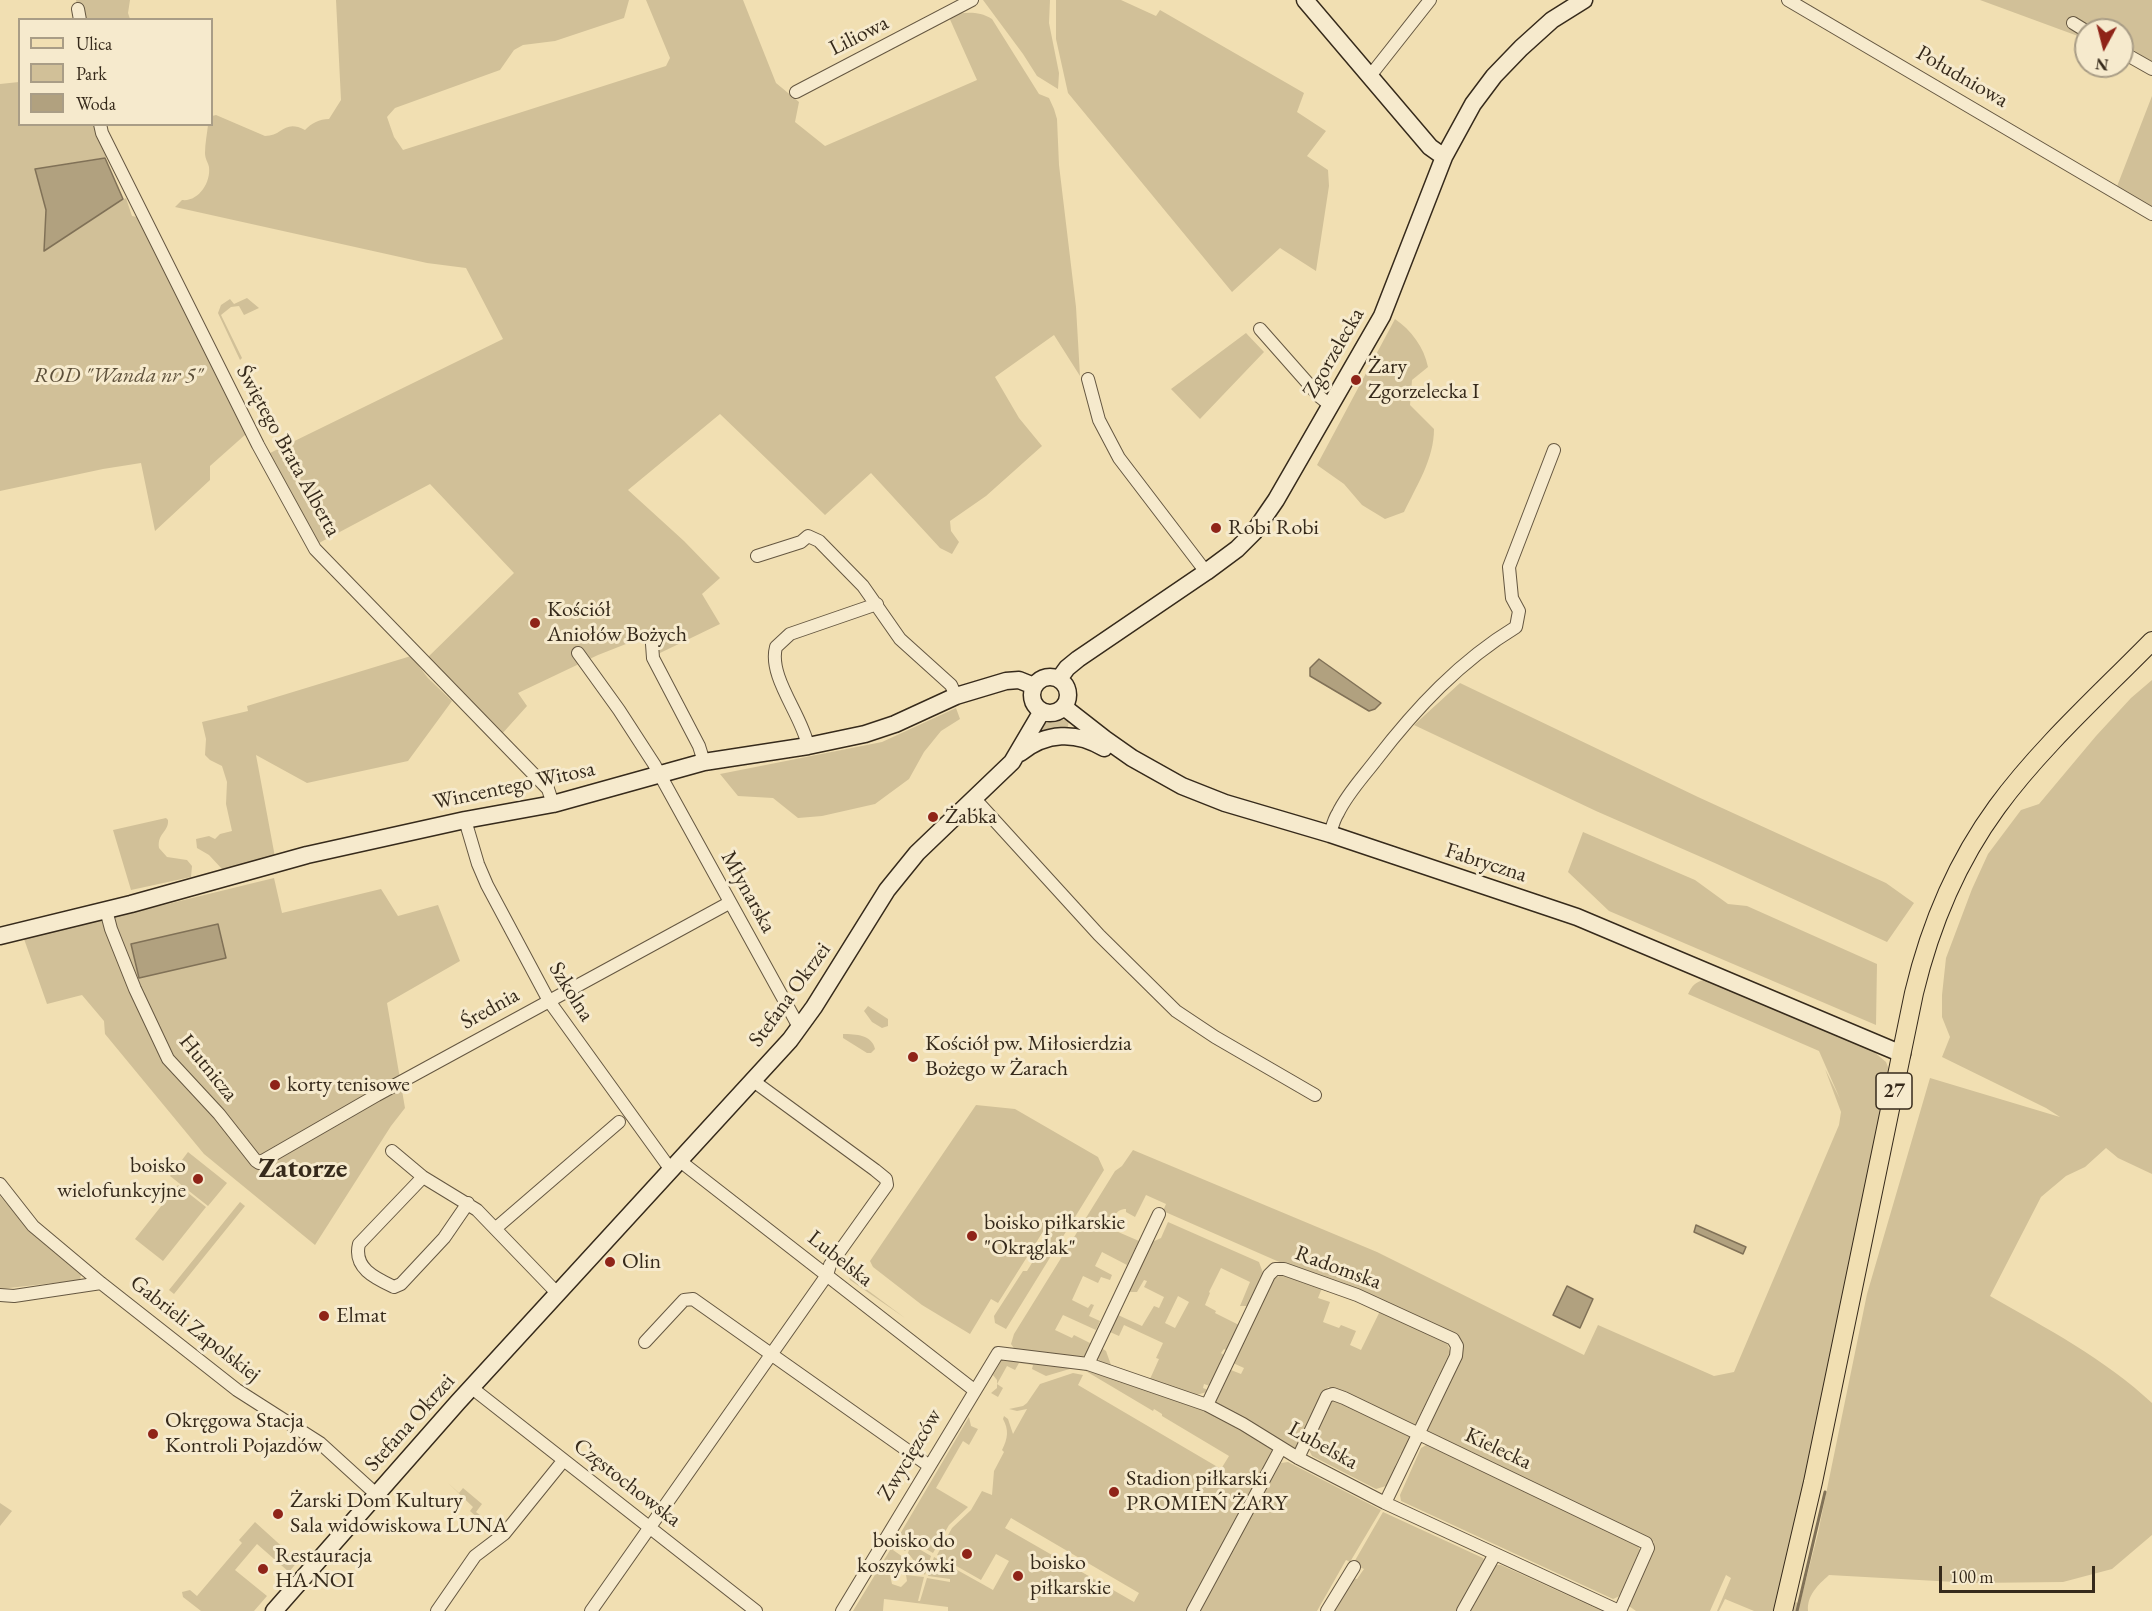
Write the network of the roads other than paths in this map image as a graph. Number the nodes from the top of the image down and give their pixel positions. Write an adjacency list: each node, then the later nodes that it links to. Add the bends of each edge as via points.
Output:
1 (972, 0): 9 (street, Liliowa)
2 (1305, 0): 8 (street)
3 (1430, 0): 8 (street)
4 (1584, 0): 11 (street, Zgorzelecka, via 1552,20 1494,76 1473,104)
5 (1788, 0): 12 (street, Południowa)
6 (2134, 59): 7 (street)
7 (2152, 69)
8 (1370, 76): 11 (street, via 1430,147)
9 (796, 92)
10 (100, 126): 34 (street, Świętego Brata Alberta, via 204,340 315,549 548,789)
11 (1444, 157): 15 (street, Zgorzelecka, via 1382,316)
12 (2152, 214)
13 (1260, 328): 15 (street)
14 (1088, 379): 18 (street, via 1099,420 1119,458)
15 (1330, 405): 18 (street, Zgorzelecka, via 1254,532)
16 (1554, 450): 36 (street, via 1509,567 1512,598 1519,611 1516,627 1458,669 1425,700 1351,793)
17 (757, 556): 19 (street, via 801,542 808,536 819,541)
18 (1206, 572): 23 (street, Zgorzelecka, via 1101,642 1066,668)
19 (877, 603): 25 (street, via 900,639 951,686); 28 (street, via 790,634 776,646 774,662)
20 (2152, 641): 42 (main road, 27, via 2036,760 1977,837 1948,890 1931,932)
21 (652, 644): 31 (street, via 653,658)
22 (578, 653): 32 (street, Młynarska)
23 (1059, 679): 24 (street, via 1049,676); 26 (street, via 1067,686 1069,697)
24 (1034, 686): 25 (street, Wincentego Witosa, via 1019,680 1006,681); 27 (street, via 1032,697)
25 (956, 696): 28 (street, Wincentego Witosa, via 895,724)
26 (1064, 706): 27 (street, via 1054,713); 30 (street, Fabryczna)
27 (1042, 711): 29 (street, Stefana Okrzei)
28 (808, 746): 31 (street, Wincentego Witosa)
29 (1017, 755): 30 (street, via 1041,740 1071,735); 33 (street, Stefana Okrzei)
30 (1136, 760): 36 (street, Fabryczna, via 1182,786)
31 (704, 762): 32 (street, Wincentego Witosa)
32 (661, 775): 34 (street, Wincentego Witosa); 37 (street, Młynarska)
33 (975, 799): 41 (street, Stefana Okrzei, via 917,853 887,890); 44 (street, via 1099,935 1176,1011)
34 (553, 804): 35 (street, Wincentego Witosa)
35 (465, 820): 38 (street, Wincentego Witosa, via 307,855); 40 (street, Szkolna, via 487,885)
36 (1329, 834): 42 (street, Fabryczna, via 1577,917)
37 (729, 903): 40 (street, Średnia); 41 (street, Młynarska)
38 (106, 910): 39 (street, Wincentego Witosa); 47 (street, Hutnicza, via 135,989 170,1062 256,1161)
39 (0, 936)
40 (549, 1001): 47 (street, Średnia); 48 (street, Szkolna)
41 (799, 1028): 43 (street, Stefana Okrzei)
42 (1902, 1054): 84 (main road, 27)
43 (752, 1080): 48 (street, Stefana Okrzei); 54 (street, via 886,1179 887,1185 830,1265)
44 (1315, 1095)
45 (619, 1122): 53 (street)
46 (392, 1150): 49 (street)
47 (274, 1156)
48 (675, 1165): 54 (street, Lubelska); 56 (street, Stefana Okrzei)
49 (423, 1177): 51 (street); 51 (street, via 359,1244 358,1262 374,1276 394,1287 401,1284 444,1238)
50 (0, 1184): 55 (street, Gabrieli Zapolskiej, via 33,1226)
51 (468, 1203): 53 (street)
52 (1159, 1214): 61 (street)
53 (496, 1228): 56 (street)
54 (827, 1275): 60 (street); 63 (street, Lubelska)
55 (101, 1283): 57 (street); 70 (street, Gabrieli Zapolskiej, via 237,1390 320,1443)
56 (558, 1294): 62 (street, Stefana Okrzei)
57 (0, 1295)
58 (645, 1342): 60 (street, via 684,1300 693,1299)
59 (998, 1353): 61 (street, Lubelska); 63 (street, Zwycięzców)
60 (772, 1354): 69 (street); 72 (street)
61 (1088, 1364): 64 (street, Lubelska)
62 (472, 1388): 68 (street, Częstochowska); 70 (street, Stefana Okrzei)
63 (974, 1390): 69 (street, Zwycięzców)
64 (1207, 1405): 65 (street, Radomska, via 1269,1275 1275,1269 1284,1269 1357,1295 1453,1339 1456,1356); 66 (street, Lubelska)
65 (1418, 1434): 67 (street, Kielecka, via 1330,1394); 71 (street); 83 (street, Kielecka, via 1646,1543 1648,1548)
66 (1281, 1448): 67 (street, Lubelska); 80 (street)
67 (1298, 1458): 71 (street, Lubelska)
68 (563, 1461): 72 (street, Częstochowska); 76 (street, via 504,1534 475,1556)
69 (928, 1465): 79 (street, Zwycięzców)
70 (376, 1494): 75 (street, Stefana Okrzei)
71 (1385, 1503): 73 (street, Lubelska)
72 (650, 1527): 77 (street); 78 (street, Częstochowska)
73 (1495, 1554): 82 (street); 83 (street, Lubelska)
74 (1354, 1566): 81 (street)
75 (274, 1611)
76 (437, 1611)
77 (591, 1611)
78 (756, 1611)
79 (842, 1611)
80 (1193, 1611)
81 (1327, 1611)
82 (1463, 1611)
83 (1619, 1611)
84 (1783, 1611)

